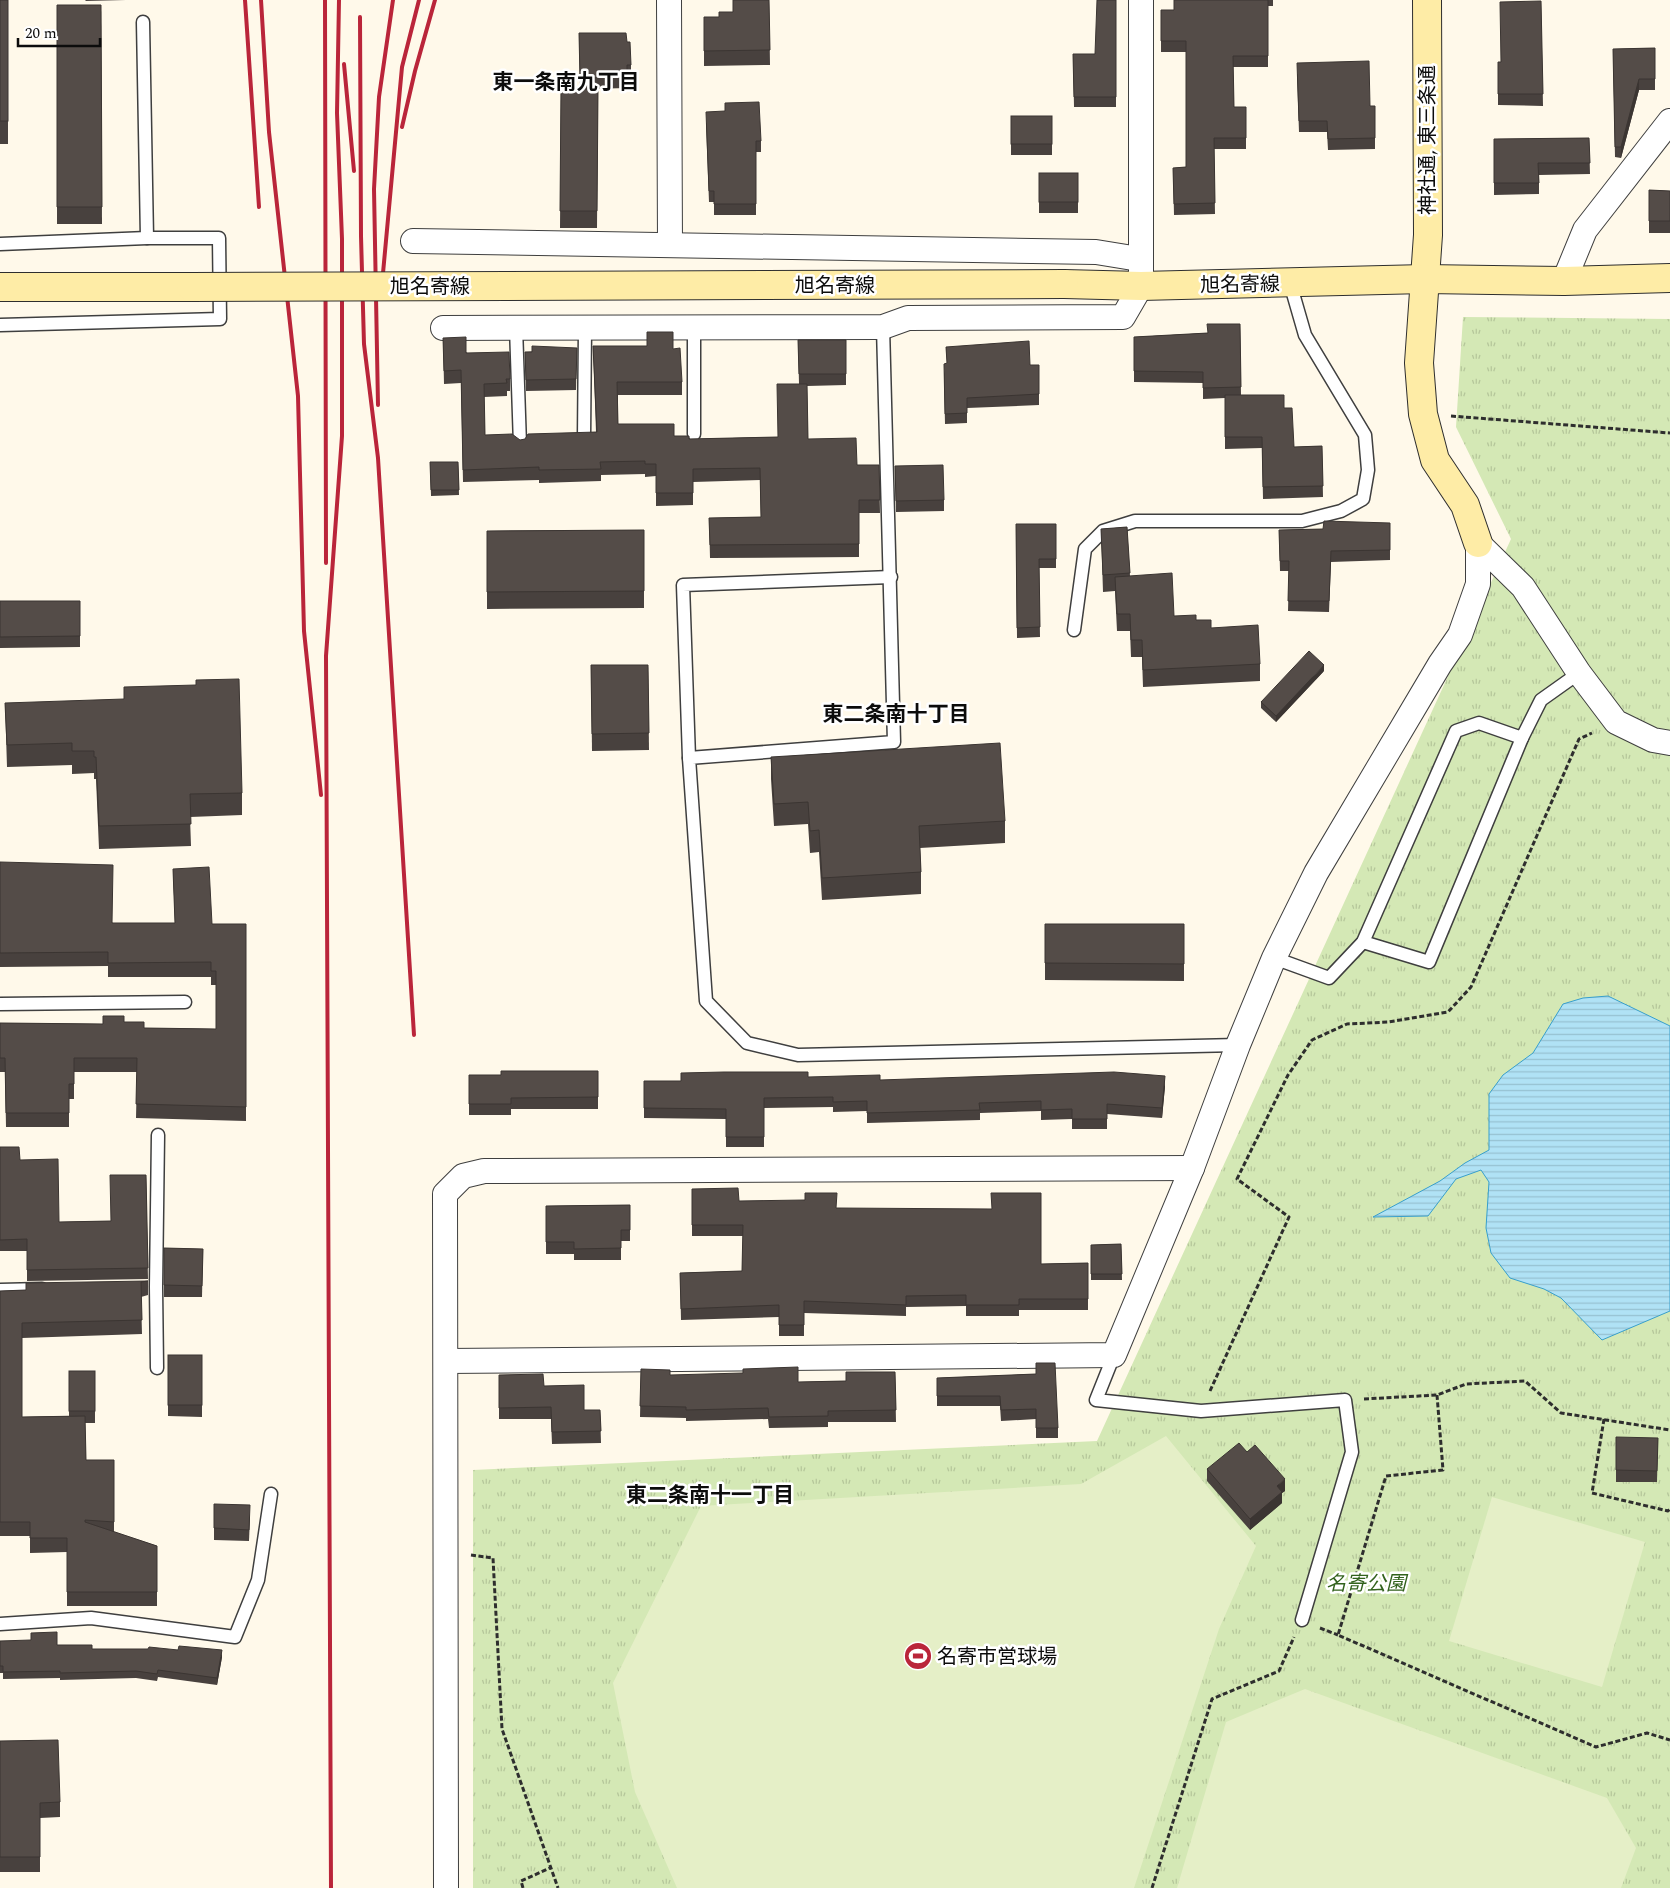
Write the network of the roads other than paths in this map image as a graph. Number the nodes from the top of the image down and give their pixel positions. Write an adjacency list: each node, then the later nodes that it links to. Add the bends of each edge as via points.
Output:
1 (669, 0): 9 (street)
2 (1141, 0): 10 (street)
3 (1427, 0): 12 (main road, 神社通, 東三条通, via 1428,235)
4 (143, 22): 6 (lane)
5 (1670, 121): 13 (street, via 1585,230)
6 (147, 238): 8 (lane); 17 (lane, via 219,238 220,319)
7 (412, 241): 9 (street)
8 (0, 244)
9 (670, 245): 10 (street, via 1096,252)
10 (1139, 258): 15 (street)
11 (1670, 278): 13 (main road, 旭名寄線)
12 (1425, 279): 13 (main road, 旭名寄線); 14 (main road, 旭名寄線); 26 (main road, 神社通, 東三条通, via 1419,363 1423,414 1435,460 1465,504)
13 (1564, 281)
14 (1290, 283): 15 (main road, 旭名寄線); 28 (lane, via 1305,335 1365,435 1368,470 1363,498 1341,511 1302,521 1135,521 1103,531 1085,549)
15 (1141, 286): 16 (main road, 旭名寄線, bridge); 19 (street, via 1123,317 908,318)
16 (0, 287)
17 (0, 326)
18 (516, 327): 20 (street); 21 (street); 25 (lane)
19 (883, 327): 22 (street); 27 (lane)
20 (444, 328)
21 (586, 328): 22 (street); 24 (lane)
22 (694, 328): 23 (lane)
23 (694, 434)
24 (584, 438)
25 (520, 445)
26 (1478, 543): 29 (street, via 1523,587); 34 (street, via 1478,584 1460,635 1316,873)
27 (891, 577): 32 (lane, via 894,742); 32 (lane, via 683,585)
28 (1074, 630)
29 (1580, 673): 30 (lane, via 1541,700); 31 (street, via 1616,722 1653,740)
30 (1522, 738): 33 (lane, via 1479,722 1456,731); 33 (lane, via 1429,962)
31 (1670, 743)
32 (689, 758): 37 (lane, via 706,1001 747,1043 798,1055)
33 (1364, 942): 34 (lane, via 1329,978)
34 (1274, 958): 37 (street)
35 (185, 1002): 36 (lane)
36 (0, 1004)
37 (1238, 1045): 39 (street)
38 (158, 1135): 44 (lane, via 151,1287)
39 (1192, 1168): 42 (street); 43 (street, via 494,1171 463,1176 445,1194)
40 (58, 1289): 41 (lane)
41 (0, 1290)
42 (1114, 1355): 43 (street); 46 (lane, via 1096,1400 1201,1411 1345,1400 1352,1452)
43 (446, 1361): 48 (street)
44 (157, 1368)
45 (270, 1494): 47 (lane, via 258,1580 235,1637 91,1618)
46 (1302, 1620)
47 (0, 1624)
48 (446, 1888)

